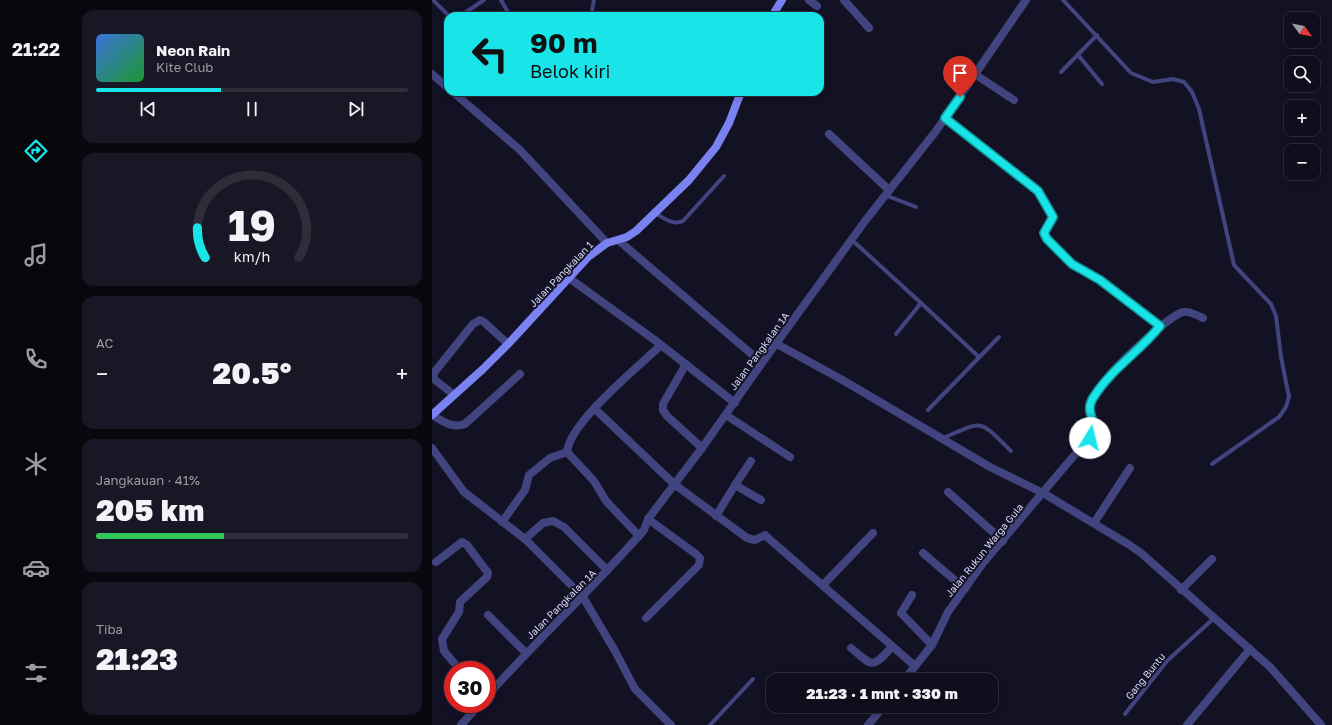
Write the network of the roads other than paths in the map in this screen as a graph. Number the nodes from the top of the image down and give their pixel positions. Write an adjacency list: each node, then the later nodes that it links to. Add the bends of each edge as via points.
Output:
1 (433, 0): 11 (lane)
2 (484, 0): 12 (lane)
3 (502, 0): 13 (lane)
4 (594, 0): 14 (lane)
5 (782, 0): 15 (main road)
6 (809, 0): 10 (street)
7 (844, 0): 16 (street)
8 (1026, 0): 21 (street, Jalan Pangkalan 1A)
9 (1063, 0): 17 (lane)
10 (817, 6)
11 (445, 12)
12 (466, 12)
13 (508, 12)
14 (592, 12)
15 (774, 12)
16 (869, 28)
17 (1096, 35): 18 (lane); 62 (lane, via 1131,73 1153,82 1173,79 1184,82 1192,92 1199,109 1234,265 1271,304 1276,316 1289,397 1286,407 1279,417)
18 (1078, 55): 19 (lane); 23 (lane)
19 (1061, 72)
20 (432, 74): 22 (street)
21 (976, 75): 26 (street); 27 (street, Jalan Pangkalan 1A)
22 (444, 84)
23 (1102, 84)
24 (458, 96): 35 (street, via 520,150)
25 (739, 96): 32 (main road, Jalan Pangkalan 1, via 716,147 689,180)
26 (1014, 100)
27 (945, 118): 30 (street, Jalan Pangkalan 1A); 39 (street, via 1038,191 1053,217 1044,233 1045,236 1072,264 1100,280)
28 (829, 134): 30 (street)
29 (724, 176): 32 (lane, via 683,221 673,223)
30 (887, 193): 31 (lane); 34 (street, Jalan Pangkalan 1A)
31 (916, 207)
32 (655, 213): 33 (main road, Jalan Pangkalan 1, via 627,238)
33 (618, 240): 35 (main road, Jalan Pangkalan 1); 46 (street)
34 (852, 240): 37 (lane); 43 (street, Jalan Pangkalan 1A)
35 (607, 243): 36 (main road, Jalan Pangkalan 1, via 588,257)
36 (569, 278): 42 (main road, Jalan Pangkalan 1); 44 (street)
37 (921, 303): 40 (lane); 45 (lane)
38 (1203, 318): 39 (street, via 1183,312)
39 (1160, 326): 67 (street, Jalan Rukun Warga Gula, via 1113,371 1093,399 1089,410 1095,426 1094,432)
40 (896, 334)
41 (999, 337): 45 (lane)
42 (508, 344): 49 (main road, Jalan Pangkalan 1); 49 (street, via 484,322 480,320 473,324 433,374 434,380)
43 (777, 344): 46 (street, Jalan Pangkalan 1A); 55 (street)
44 (661, 345): 47 (street); 51 (street)
45 (979, 357): 52 (lane)
46 (762, 363): 50 (street, Jalan Pangkalan 1A)
47 (686, 364): 50 (street); 57 (street, via 663,404 663,410 666,416)
48 (520, 374): 54 (street, via 465,424 450,425)
49 (454, 395): 54 (main road, Jalan Pangkalan 1)
50 (735, 403): 53 (street, Jalan Pangkalan 1A)
51 (595, 409): 59 (street, via 571,437); 64 (street)
52 (928, 410)
53 (726, 414): 57 (street, Jalan Pangkalan 1A); 60 (street)
54 (432, 415)
55 (943, 438): 58 (lane, via 975,424 981,425); 67 (street, via 990,467)
56 (432, 448): 71 (street, via 464,492)
57 (702, 448): 64 (street, Jalan Pangkalan 1A)
58 (1011, 451)
59 (567, 452): 71 (street, via 550,458 528,475 525,490); 74 (street, via 594,481 606,501)
60 (790, 457)
61 (751, 461): 65 (street)
62 (1212, 464)
63 (1130, 468): 72 (street)
64 (674, 484): 69 (street); 70 (street, Jalan Pangkalan 1A)
65 (735, 485): 68 (street); 69 (street)
66 (948, 492): 76 (street)
67 (1043, 493): 72 (street); 76 (street, Jalan Rukun Warga Gula)
68 (761, 500)
69 (716, 516): 81 (street, via 750,540 765,535)
70 (648, 519): 74 (street, Jalan Pangkalan 1A); 87 (street, via 700,558 699,565)
71 (502, 522): 75 (street)
72 (1094, 523): 83 (street, via 1141,553)
73 (873, 533): 81 (street)
74 (639, 536): 80 (street, Jalan Pangkalan 1A)
75 (525, 539): 80 (street, via 543,523 552,521 564,527); 85 (street)
76 (1003, 541): 82 (street, Jalan Rukun Warga Gula)
77 (923, 553): 82 (street)
78 (1212, 558): 83 (street)
79 (436, 562): 94 (street, via 462,542 488,573 460,602 459,612 442,639 444,651)
80 (607, 570): 85 (street, Jalan Pangkalan 1A)
81 (823, 585): 95 (street)
82 (965, 589): 89 (street, Jalan Rukun Warga Gula, via 948,612)
83 (1181, 590): 88 (street)
84 (912, 595): 89 (street, via 901,613)
85 (583, 597): 93 (street, Jalan Pangkalan 1A); 103 (street, via 635,689)
86 (488, 615): 93 (street)
87 (646, 618)
88 (1214, 618): 92 (street); 101 (lane, Gang Buntu, via 1167,661)
89 (932, 645): 95 (street, Jalan Rukun Warga Gula)
90 (850, 648): 91 (street, via 873,664)
91 (891, 648)
92 (1250, 649): 106 (street); 107 (street)
93 (526, 653): 98 (street, Jalan Pangkalan 1A)
94 (452, 661)
95 (916, 666): 96 (street, Jalan Rukun Warga Gula)
96 (910, 673)
97 (753, 679): 104 (lane)
98 (496, 686)
99 (472, 713): 102 (street)
100 (878, 713): 105 (street)
101 (1125, 714)
102 (461, 725)
103 (671, 725)
104 (710, 725)
105 (868, 725)
106 (1187, 725)
107 (1321, 725)

